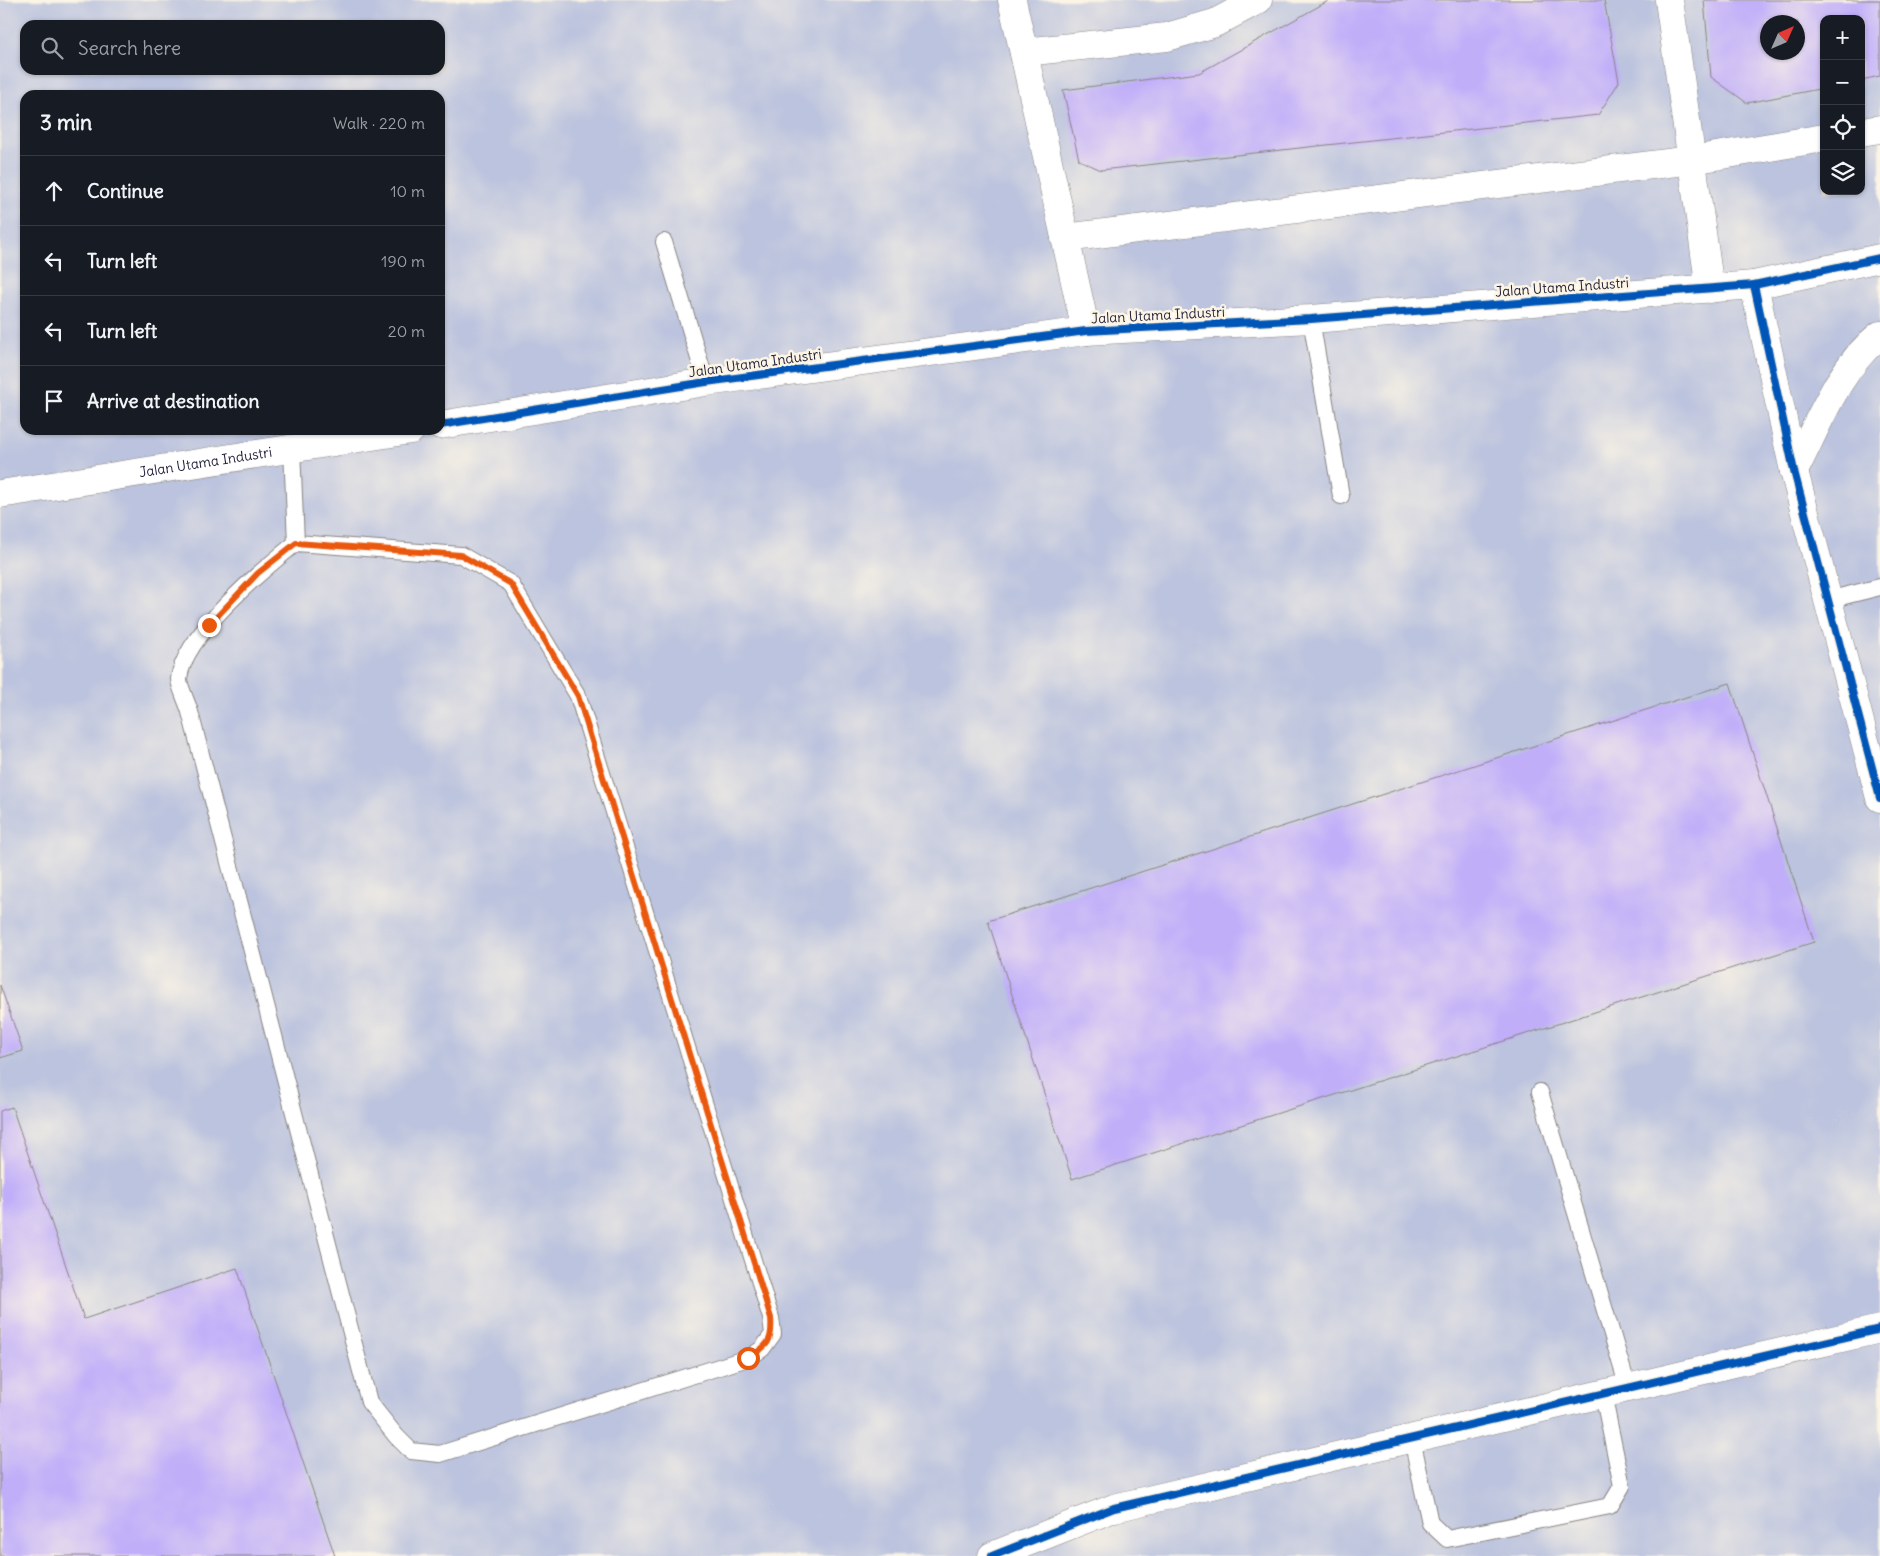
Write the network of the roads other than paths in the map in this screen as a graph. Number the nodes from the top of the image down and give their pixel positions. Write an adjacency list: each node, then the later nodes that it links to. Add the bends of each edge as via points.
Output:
1 (1012, 0): 4 (street)
2 (1258, 0): 4 (street, via 1215,23 1167,37)
3 (1669, 0): 8 (street)
4 (1024, 52): 9 (street)
5 (1880, 129): 6 (street)
6 (1865, 131)
7 (1820, 139): 8 (street)
8 (1692, 160): 9 (street); 13 (street)
9 (1065, 238): 15 (street)
10 (664, 242): 17 (lane)
11 (1880, 258): 12 (street, Jalan Utama Industri)
12 (1754, 286): 13 (street, Jalan Utama Industri); 21 (street)
13 (1710, 289): 14 (street, Jalan Utama Industri)
14 (1311, 319): 15 (street, Jalan Utama Industri); 23 (lane)
15 (1086, 331): 17 (street, Jalan Utama Industri)
16 (1880, 335): 21 (street, via 1841,380)
17 (706, 382): 18 (street, Jalan Utama Industri)
18 (445, 424)
19 (380, 435): 20 (street, Jalan Utama Industri)
20 (292, 449): 22 (street, Jalan Utama Industri); 24 (lane)
21 (1794, 471): 26 (street)
22 (0, 494)
23 (1341, 496)
24 (296, 543): 24 (lane, via 461,555 511,584 578,696 771,1318 773,1334 762,1349 748,1358 440,1454 411,1450 369,1402 179,680 189,649 209,625 258,573)
25 (1880, 587): 26 (lane)
26 (1828, 600): 27 (street)
27 (1877, 771): 28 (street)
28 (1880, 798)
29 (1540, 1092): 31 (lane)
30 (1880, 1329): 31 (street)
31 (1615, 1391): 32 (street); 32 (lane, via 1622,1486 1610,1506 1446,1539 1430,1523)
32 (1412, 1439): 33 (street, via 1114,1508)
33 (992, 1556)

